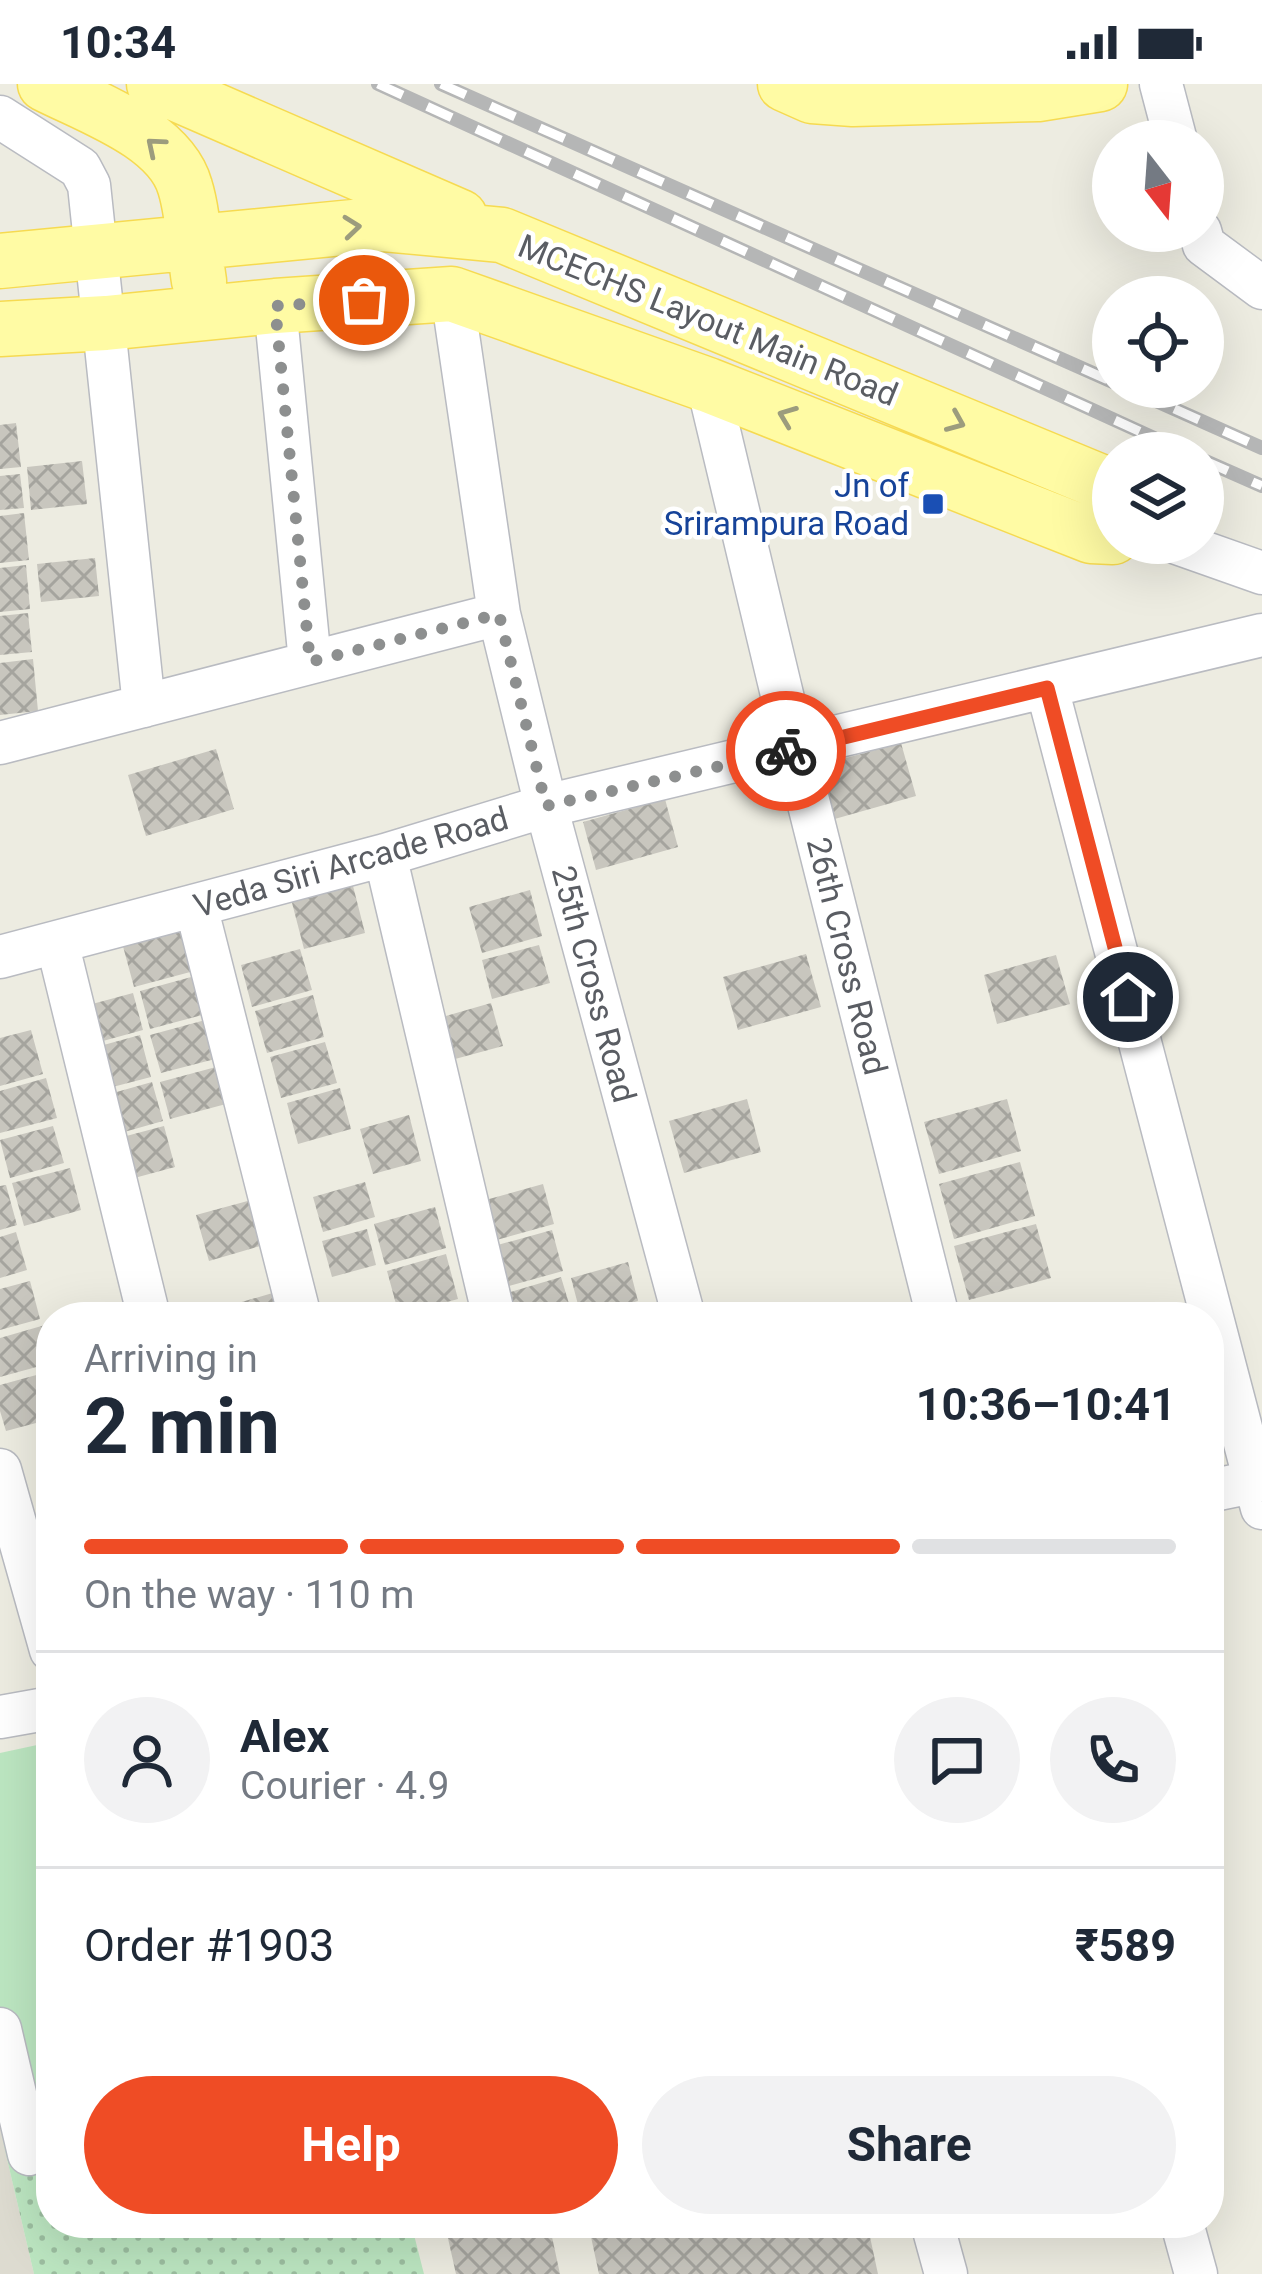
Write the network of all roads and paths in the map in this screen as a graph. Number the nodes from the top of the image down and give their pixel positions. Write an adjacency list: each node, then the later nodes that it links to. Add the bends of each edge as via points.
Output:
1 (45, 84): 9 (main road, one-way to 1, via 186,187 159,145)
2 (154, 84): 8 (main road)
3 (1100, 84): 5 (main road, via 1038,94 853,99)
4 (1161, 84): 7 (street)
5 (804, 88)
6 (0, 117): 10 (street, via 80,168)
7 (1170, 120)
8 (502, 235): 9 (main road, MCECHS Layout Main Road, one-way to 8, via 384,224); 20 (main road, MCECHS Layout Main Road, one-way to 20)
9 (194, 244): 10 (main road, MCECHS Layout Main Road); 16 (main road)
10 (97, 251): 12 (main road, MCECHS Layout Main Road); 17 (street)
11 (1215, 252): 13 (street)
12 (0, 261)
13 (1262, 288)
14 (452, 294): 15 (main road, MCECHS Layout Main Road); 19 (main road, MCECHS Layout Main Road); 24 (street, 25th Cross Road)
15 (275, 306): 16 (main road, MCECHS Layout Main Road); 26 (street)
16 (203, 313): 17 (main road, MCECHS Layout Main Road)
17 (106, 323): 18 (main road, MCECHS Layout Main Road); 28 (street)
18 (0, 329)
19 (708, 385): 21 (main road, MCECHS Layout Main Road, one-way to 19); 30 (street, 26th Cross Road)
20 (1092, 479)
21 (1092, 533)
22 (1224, 560): 23 (street)
23 (1262, 573)
24 (499, 614): 26 (street); 31 (street, 25th Cross Road)
25 (1262, 635): 27 (street, Veda Siri Arcade Road)
26 (310, 662): 28 (street)
27 (1047, 688): 30 (street, Veda Siri Arcade Road); 41 (street)
28 (145, 706): 29 (street)
29 (0, 743)
30 (795, 749): 31 (street, Veda Siri Arcade Road); 40 (street, 26th Cross Road)
31 (546, 806): 32 (street, Veda Siri Arcade Road); 39 (street, 25th Cross Road)
32 (385, 856): 33 (street, Veda Siri Arcade Road); 38 (street)
33 (196, 905): 34 (street, Veda Siri Arcade Road); 37 (street)
34 (57, 942): 35 (street, Veda Siri Arcade Road); 36 (street)
35 (0, 957)
36 (145, 1302)
37 (296, 1302)
38 (490, 1302)
39 (680, 1302)
40 (934, 1302)
41 (1210, 1302)
42 (1224, 1354): 44 (street)
43 (0, 1470): 46 (street)
44 (1260, 1490): 45 (street)
45 (1224, 1491)
46 (36, 1597)
47 (36, 1711): 48 (street)
48 (0, 1717)
49 (0, 2029): 50 (street)
50 (29, 2155)
51 (936, 2238): 53 (street)
52 (1186, 2238): 54 (street)
53 (946, 2274)
54 (1196, 2274)

